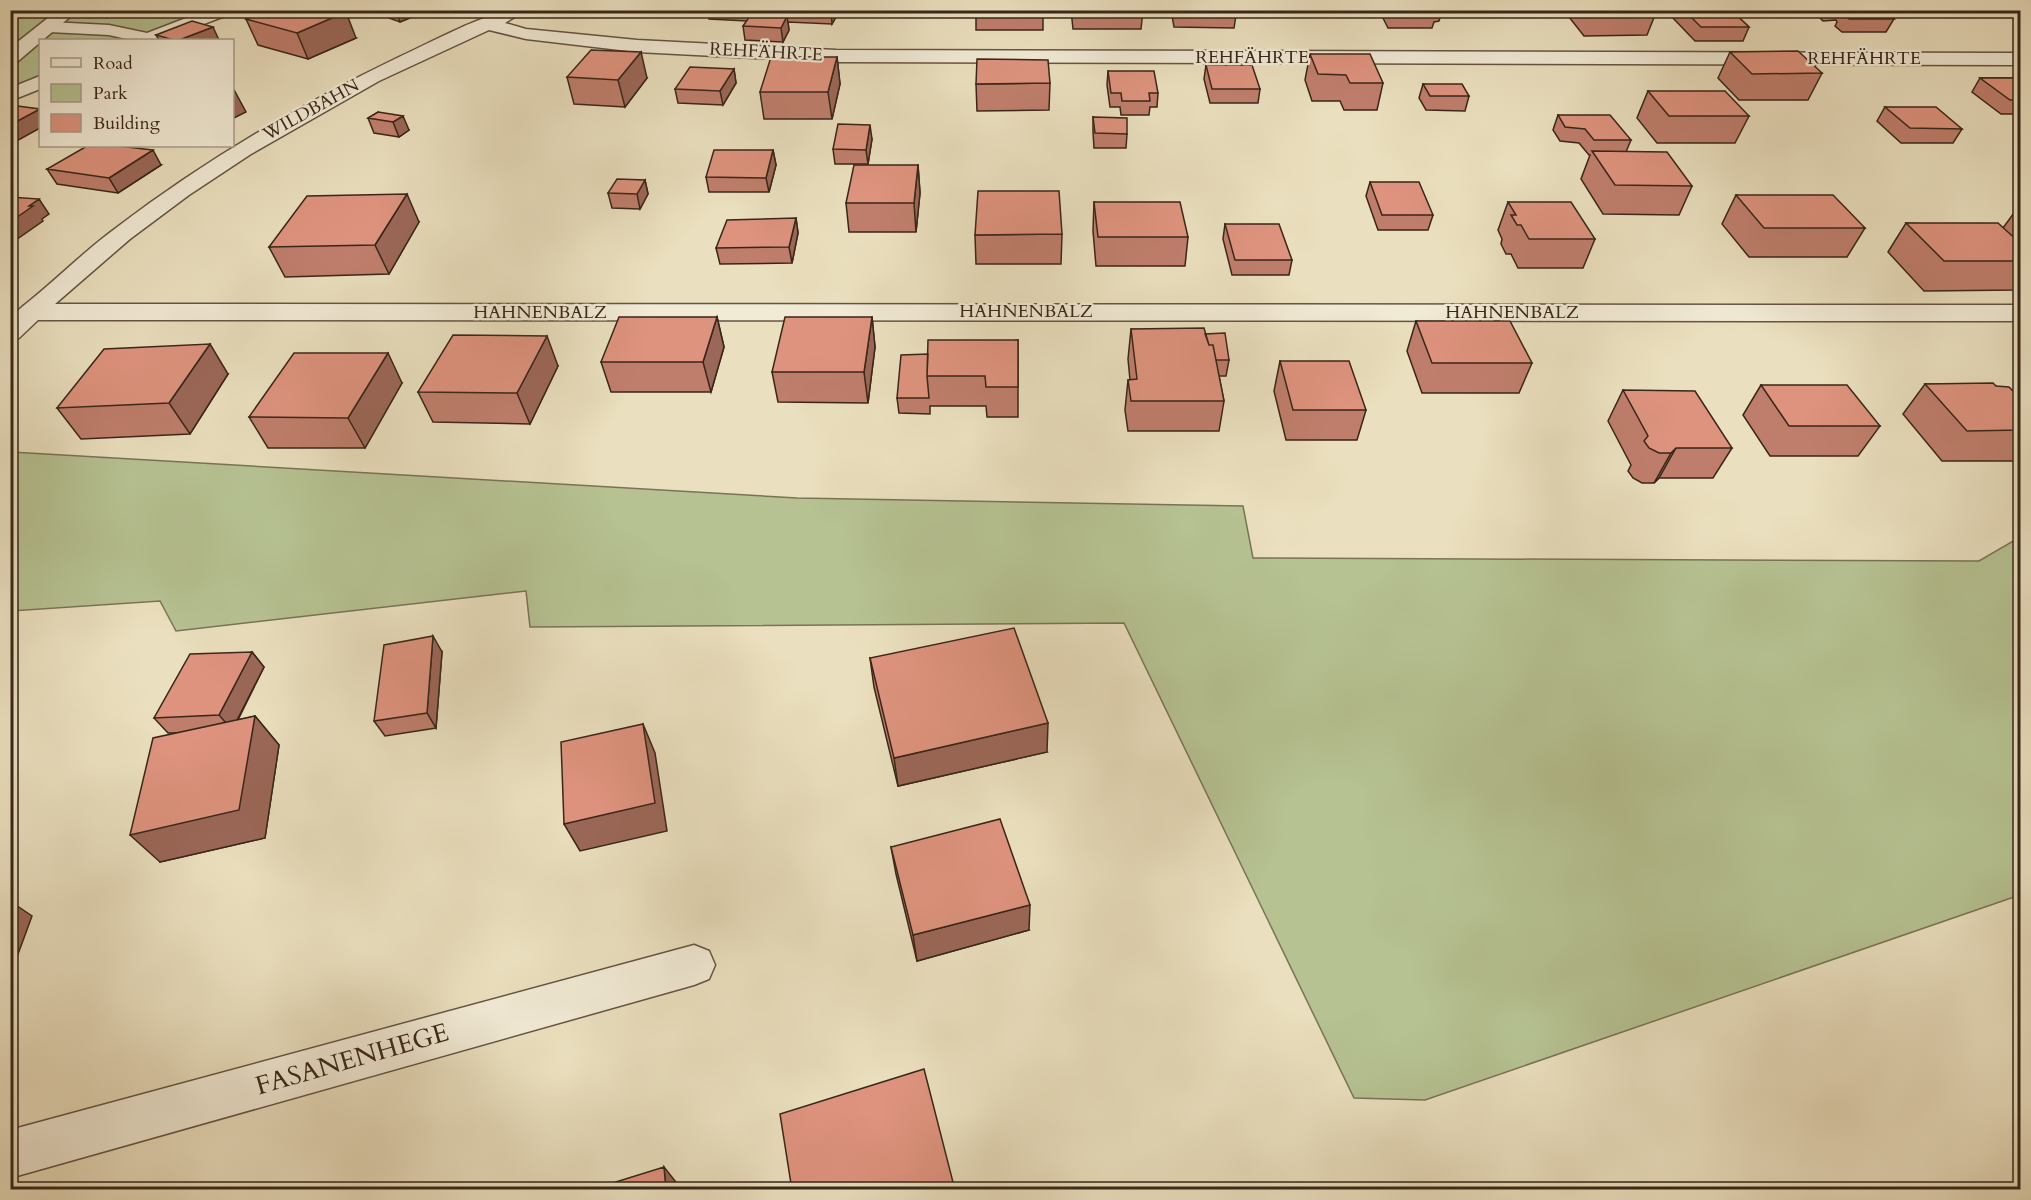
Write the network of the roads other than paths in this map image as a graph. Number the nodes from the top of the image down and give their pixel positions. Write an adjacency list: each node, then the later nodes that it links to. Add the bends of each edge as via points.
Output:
1 (70, 10): 7 (street)
2 (224, 10): 9 (street)
3 (520, 10): 6 (street, WILDBAHN)
4 (2014, 10): 5 (street)
5 (2020, 13)
6 (486, 24): 11 (street, REHFÄHRTE, via 526,34 638,46 836,56); 14 (street, WILDBAHN, via 339,93 196,178 133,225)
7 (49, 27): 8 (street, via 100,29); 10 (street)
8 (142, 39)
9 (149, 39)
10 (10, 58)
11 (2020, 59)
12 (39, 82): 13 (street)
13 (10, 95)
14 (31, 312): 15 (street, HAHNENBALZ); 16 (street, WILDBAHN)
15 (2020, 314)
16 (10, 332)
17 (694, 965): 18 (street, FASANENHEGE)
18 (10, 1154)

